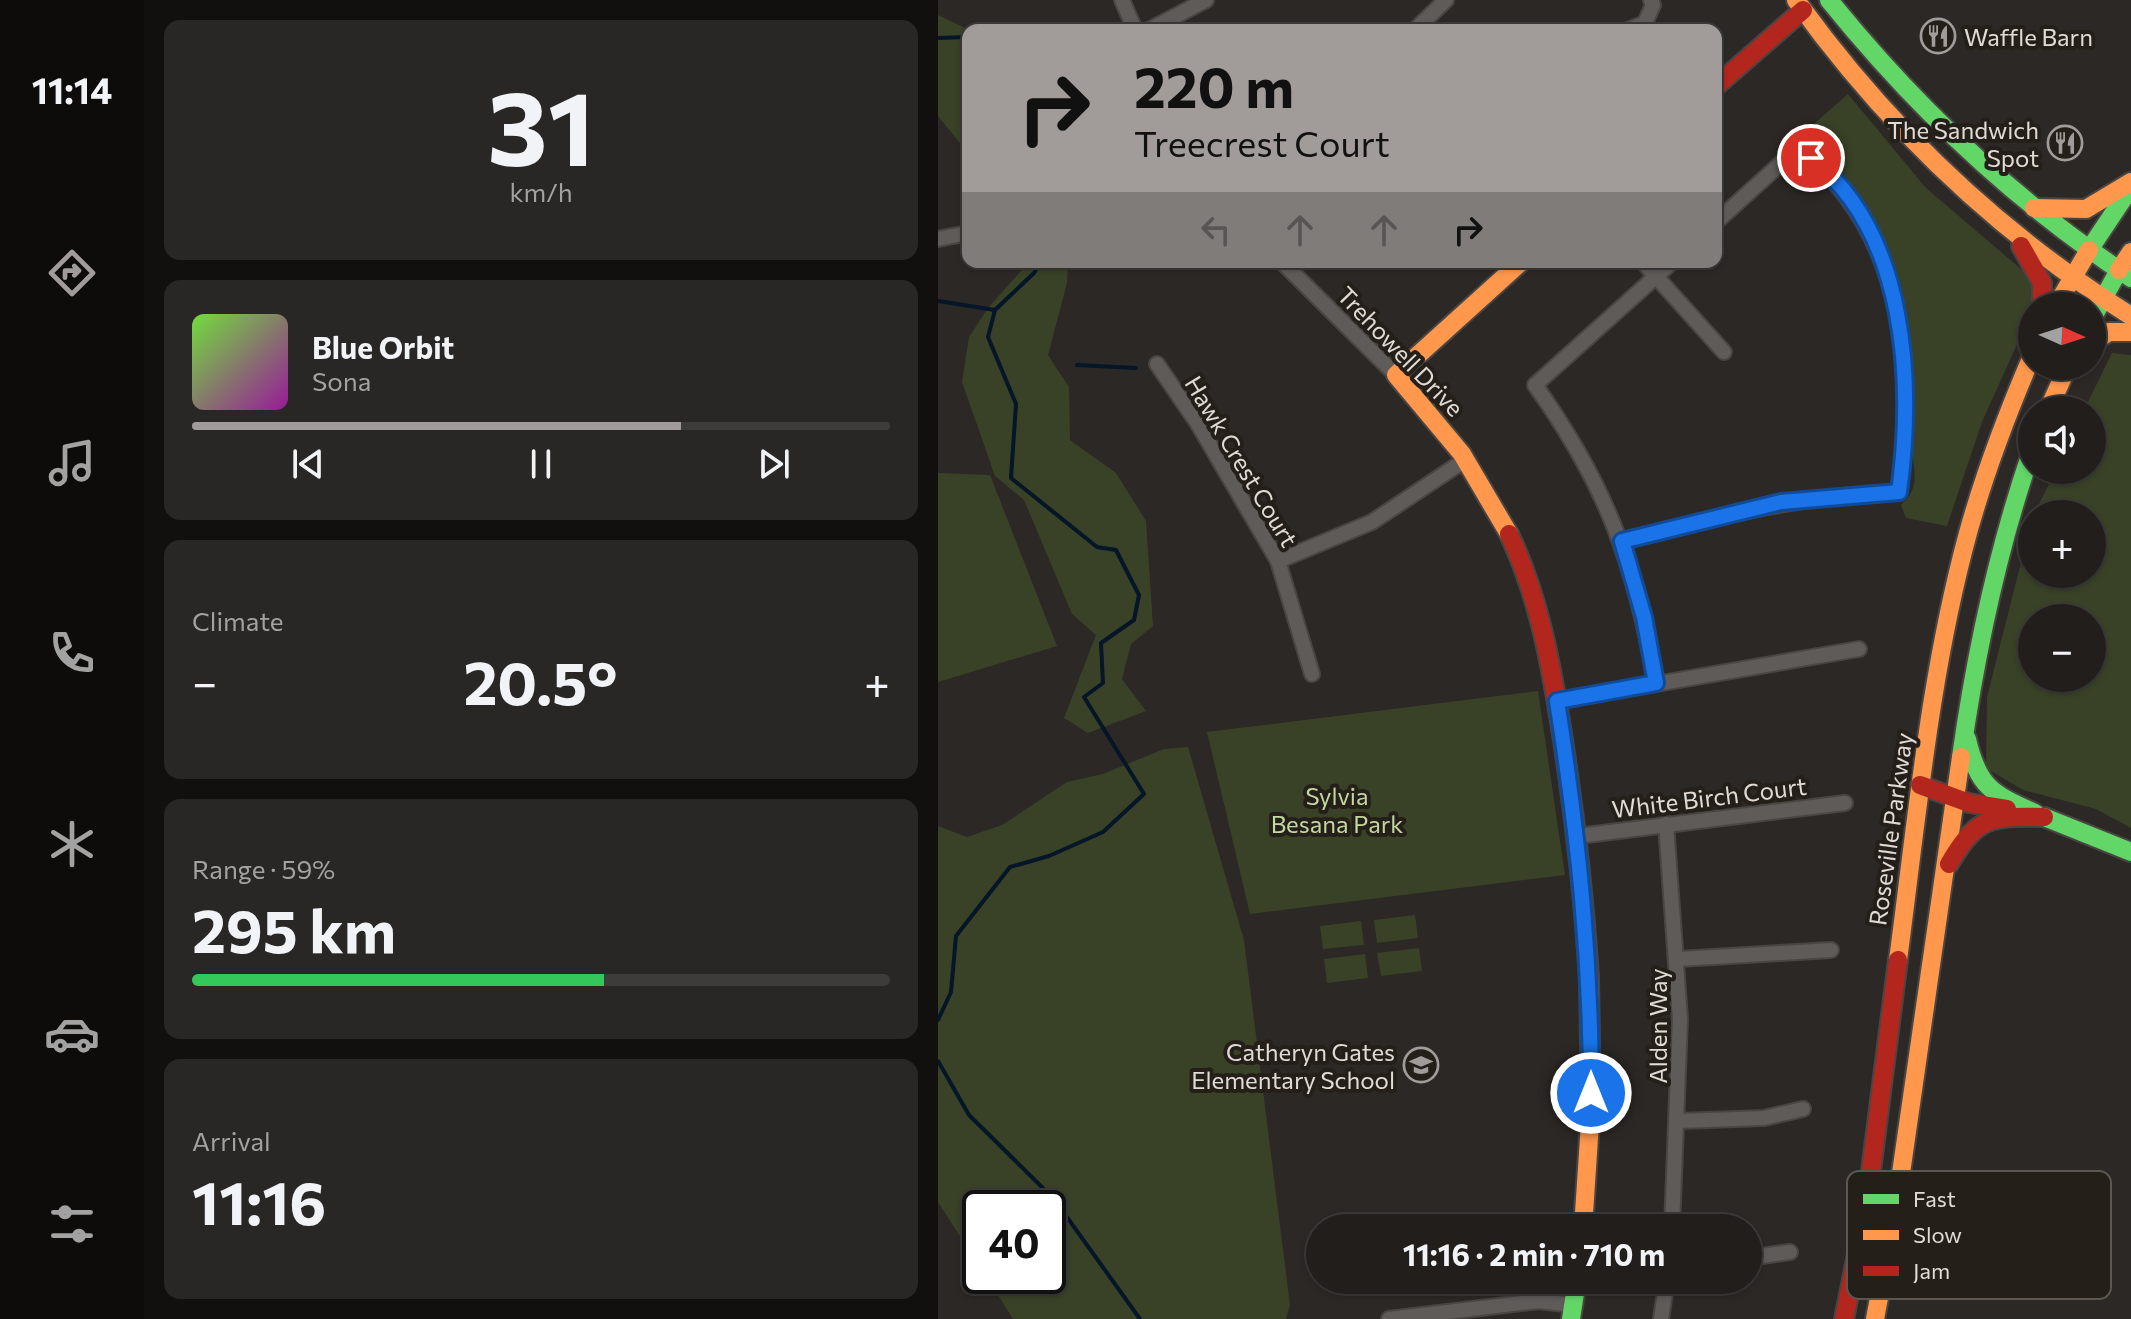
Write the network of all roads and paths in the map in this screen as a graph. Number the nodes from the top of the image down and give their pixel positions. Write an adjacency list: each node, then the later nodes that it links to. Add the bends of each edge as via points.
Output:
1 (1122, 0): 7 (street)
2 (1206, 0): 8 (street)
3 (1446, 0): 9 (street)
4 (1651, 0): 10 (street)
5 (1829, 0): 13 (main road, via 1935,121)
6 (1799, 5): 11 (main road); 16 (main road, via 1914,144)
7 (1132, 24)
8 (1160, 24)
9 (1421, 24)
10 (1643, 24)
11 (1722, 80)
12 (2131, 185): 13 (main road, via 2093,210); 18 (main road)
13 (2033, 208): 18 (main road)
14 (1722, 217): 41 (street, via 1798,148 1824,168 1865,222 1890,277 1903,338 1899,492 1781,502)
15 (962, 234): 17 (street)
16 (2017, 238): 26 (main road); 27 (main road)
17 (938, 239)
18 (2089, 250): 24 (main road); 26 (main road)
19 (2131, 252): 24 (main road)
20 (1288, 268): 37 (street, Trehowell Drive)
21 (1514, 268): 37 (main road)
22 (1648, 268): 25 (street)
23 (1666, 268): 25 (street)
24 (2125, 274): 30 (main road)
25 (1656, 277): 35 (street); 41 (street, via 1535,385 1597,481)
26 (2072, 277): 28 (main road); 29 (main road)
27 (2042, 292)
28 (2064, 292)
29 (2092, 292)
30 (2106, 295)
31 (2106, 301): 32 (main road)
32 (2131, 316)
33 (2131, 332): 34 (main road)
34 (2106, 334)
35 (1724, 352)
36 (1157, 364): 42 (street, Hawk Crest Court)
37 (1396, 375): 39 (main road, Trehowell Drive)
38 (2022, 380): 48 (main road, Roseville Parkway, via 1965,536 1942,638)
39 (1465, 460): 42 (street, via 1372,522); 46 (main road, Trehowell Drive, via 1500,515 1532,592)
40 (2020, 484): 47 (main road, via 1990,586)
41 (1622, 541): 45 (street)
42 (1278, 561): 44 (street, Hawk Crest Court)
43 (1859, 649): 45 (street)
44 (1312, 674)
45 (1656, 683): 46 (street)
46 (1557, 701): 53 (main road, Trehowell Drive)
47 (1965, 728): 49 (main road); 51 (main road, via 1978,780 1992,793)
48 (1920, 785): 49 (main road); 60 (main road, Roseville Parkway)
49 (1953, 797): 51 (main road); 55 (main road)
50 (1845, 803): 52 (street, White Birch Court)
51 (2044, 817): 54 (main road); 55 (main road, via 1991,817 1977,823 1966,832)
52 (1666, 824): 53 (street, White Birch Court); 57 (street, Alden Way)
53 (1578, 836): 62 (main road, Trehowell Drive, via 1591,1002)
54 (2131, 852)
55 (1943, 876): 61 (main road)
56 (1831, 950): 57 (street)
57 (1679, 959): 59 (street, Alden Way)
58 (1803, 1109): 59 (street, via 1764,1118)
59 (1679, 1121): 63 (street, Alden Way)
60 (1872, 1171)
61 (1901, 1171)
62 (1584, 1214)
63 (1673, 1214)
64 (1790, 1252): 65 (street)
65 (1762, 1256)
66 (1665, 1294): 71 (street)
67 (1848, 1299): 72 (main road, Roseville Parkway)
68 (1879, 1299): 73 (main road)
69 (1572, 1312): 70 (street, via 1539,1301)
70 (1389, 1319)
71 (1661, 1319)
72 (1844, 1319)
73 (1875, 1319)

